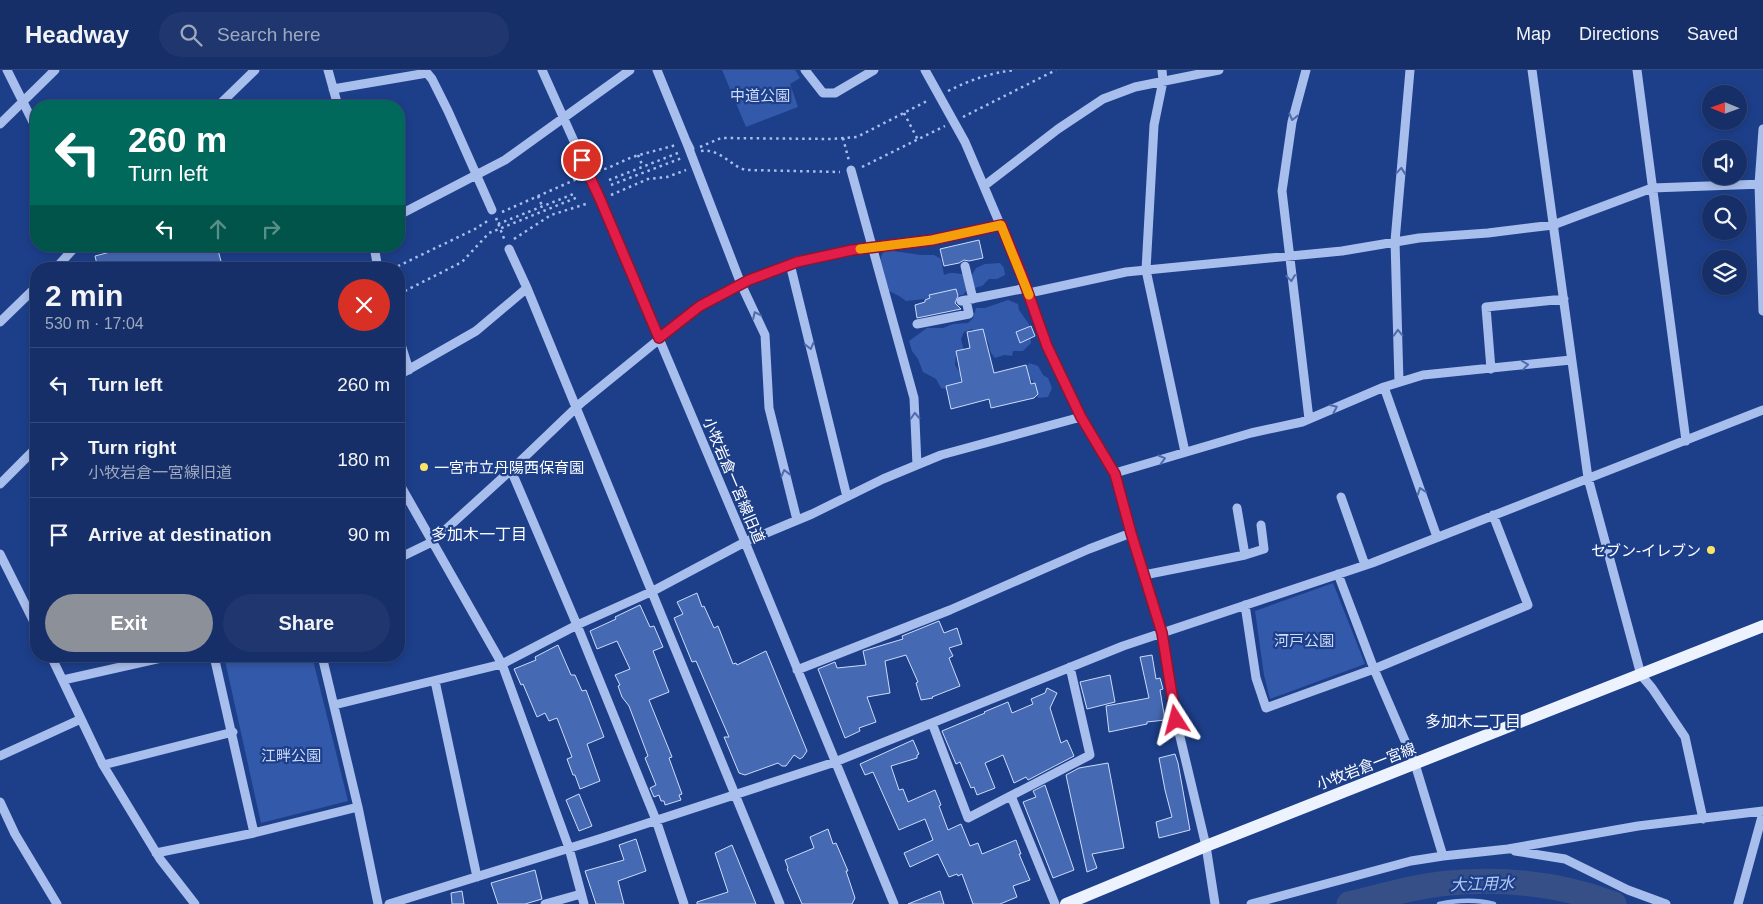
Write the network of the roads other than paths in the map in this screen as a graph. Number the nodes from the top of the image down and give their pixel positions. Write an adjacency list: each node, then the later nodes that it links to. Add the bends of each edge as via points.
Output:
1 (7, 70): 21 (street)
2 (55, 70): 21 (street)
3 (255, 70): 19 (street)
4 (328, 70): 18 (street)
5 (542, 70): 23 (street, 小牧岩倉一宮線旧道)
6 (630, 70): 23 (street)
7 (657, 70): 44 (street)
8 (805, 70): 9 (street, via 823,93 835,93)
9 (874, 70)
10 (926, 70): 29 (street, via 965,142)
11 (1162, 70): 17 (street)
12 (1219, 70): 17 (street)
13 (1306, 70): 39 (street, one-way to 39, via 1292,122 1282,191)
14 (1410, 70): 35 (street, one-way to 14)
15 (1532, 70): 34 (street)
16 (1637, 70): 30 (street)
17 (1163, 81): 29 (street, via 1103,99); 43 (street, via 1154,125)
18 (334, 89): 20 (street); 27 (street, via 427,74)
19 (224, 100)
20 (337, 100)
21 (23, 101): 22 (street); 24 (street)
22 (30, 116)
23 (563, 119): 27 (street, via 505,160); 53 (street, 小牧岩倉一宮線旧道)
24 (0, 124)
25 (1763, 129): 28 (street)
26 (851, 170): 36 (street)
27 (477, 175): 31 (street); 32 (street)
28 (1761, 184): 30 (street); 50 (street)
29 (984, 186): 33 (street)
30 (1652, 188): 34 (street); 65 (street)
31 (492, 210)
32 (405, 212)
33 (1001, 225): 36 (street, via 932,240); 46 (street)
34 (1554, 225): 35 (street); 48 (street)
35 (1395, 241): 39 (street); 59 (street, one-way to 35)
36 (872, 247): 41 (street); 68 (street, one-way to 36, via 914,398)
37 (509, 249): 45 (street)
38 (71, 252): 40 (street)
39 (1289, 256): 43 (street); 64 (street, one-way to 64)
40 (62, 262)
41 (790, 264): 44 (street); 74 (street, one-way to 74)
42 (965, 266): 49 (street)
43 (1146, 270): 46 (street); 66 (street)
44 (741, 284): 53 (street, via 700,306); 78 (street, one-way to 44, via 769,408 765,335)
45 (527, 288): 57 (street, via 476,330); 61 (street)
46 (1028, 291): 49 (street); 63 (street, via 1047,346)
47 (30, 293): 51 (street)
48 (1564, 299): 55 (street); 56 (street, via 1486,307)
49 (966, 300): 52 (street, via 969,314)
50 (1763, 310)
51 (0, 322)
52 (917, 324)
53 (659, 338): 61 (street); 83 (street, 小牧岩倉一宮線旧道)
54 (405, 357): 57 (street)
55 (1571, 360): 56 (street, one-way to 55); 71 (street)
56 (1491, 369): 59 (street, via 1424,375)
57 (409, 370): 58 (street)
58 (405, 372)
59 (1400, 382): 60 (street)
60 (1384, 387): 64 (street, one-way to 60); 81 (street, one-way to 60)
61 (576, 408): 69 (street); 90 (street)
62 (1763, 410): 65 (street)
63 (1081, 417): 68 (street, via 941,455); 70 (street)
64 (1309, 419): 66 (street)
65 (1686, 441): 71 (street)
66 (1185, 452): 70 (street, one-way to 66)
67 (30, 454): 72 (street)
68 (917, 465): 74 (street)
69 (511, 470): 82 (street); 93 (street)
70 (1115, 474): 80 (street)
71 (1588, 478): 77 (street); 104 (street)
72 (0, 484)
73 (405, 494): 82 (street)
74 (847, 497): 78 (street)
75 (1341, 497): 87 (street)
76 (1237, 508): 85 (street)
77 (1494, 515): 81 (street); 102 (street, via 1528,605)
78 (797, 520): 83 (street)
79 (1261, 525): 85 (street, via 1264,549)
80 (1131, 533): 89 (street); 103 (street, via 950,610)
81 (1437, 537): 87 (street)
82 (432, 542): 86 (street); 100 (street)
83 (745, 542): 90 (street); 103 (street, 小牧岩倉一宮線旧道)
84 (0, 554): 92 (street)
85 (1245, 554): 89 (street)
86 (405, 555)
87 (1365, 565): 88 (street)
88 (1338, 574): 91 (street); 102 (street)
89 (1144, 575): 95 (street)
90 (652, 591): 93 (street); 115 (street)
91 (1245, 605): 95 (street); 102 (street, via 1256,678 1266,708)
92 (30, 614)
93 (578, 625): 100 (street); 121 (street)
94 (1763, 626): 104 (main road, 小牧岩倉一宮線)
95 (1162, 633): 101 (street); 123 (street, via 1176,720)
96 (54, 662): 105 (street)
97 (136, 662): 105 (street)
98 (216, 662): 110 (street)
99 (323, 662): 107 (street)
100 (502, 664): 106 (street); 124 (street)
101 (1070, 667): 109 (street); 116 (street, via 1090,755)
102 (1374, 669): 113 (street)
103 (797, 670): 112 (street, 小牧岩倉一宮線旧道)
104 (1641, 676): 113 (main road, 小牧岩倉一宮線); 120 (street, via 1685,736)
105 (63, 680): 108 (street)
106 (435, 681): 107 (street); 128 (street)
107 (334, 705): 118 (street)
108 (81, 719): 111 (street); 114 (street)
109 (932, 723): 112 (street); 116 (street, via 968,818)
110 (233, 732): 114 (street); 122 (street)
111 (0, 756)
112 (835, 762): 115 (street); 138 (street, 小牧岩倉一宮線旧道)
113 (1415, 764): 123 (main road, 小牧岩倉一宮線); 127 (street)
114 (103, 765): 126 (street)
115 (736, 794): 121 (street); 137 (street)
116 (1011, 796): 139 (street)
117 (0, 802): 130 (street, via 15,834)
118 (358, 808): 122 (street); 132 (street)
119 (1763, 812): 120 (street); 144 (street)
120 (1703, 819): 125 (street, via 1638,826)
121 (656, 820): 124 (street); 136 (street)
122 (254, 833): 126 (street)
123 (1206, 846): 140 (main road, 小牧岩倉一宮線); 141 (street)
124 (569, 848): 128 (street); 129 (street)
125 (1508, 849): 127 (street); 143 (street, via 1565,859 1628,890)
126 (156, 853): 131 (street)
127 (1443, 856): 142 (street, via 1411,861)
128 (476, 877): 133 (street)
129 (582, 894): 134 (street); 135 (street)
130 (57, 904)
131 (195, 904)
132 (378, 904)
133 (389, 904)
134 (545, 904)
135 (584, 904)
136 (684, 904)
137 (780, 904)
138 (894, 904)
139 (1055, 904)
140 (1066, 904)
141 (1215, 904)
142 (1251, 904)
143 (1666, 904)
144 (1738, 904)

